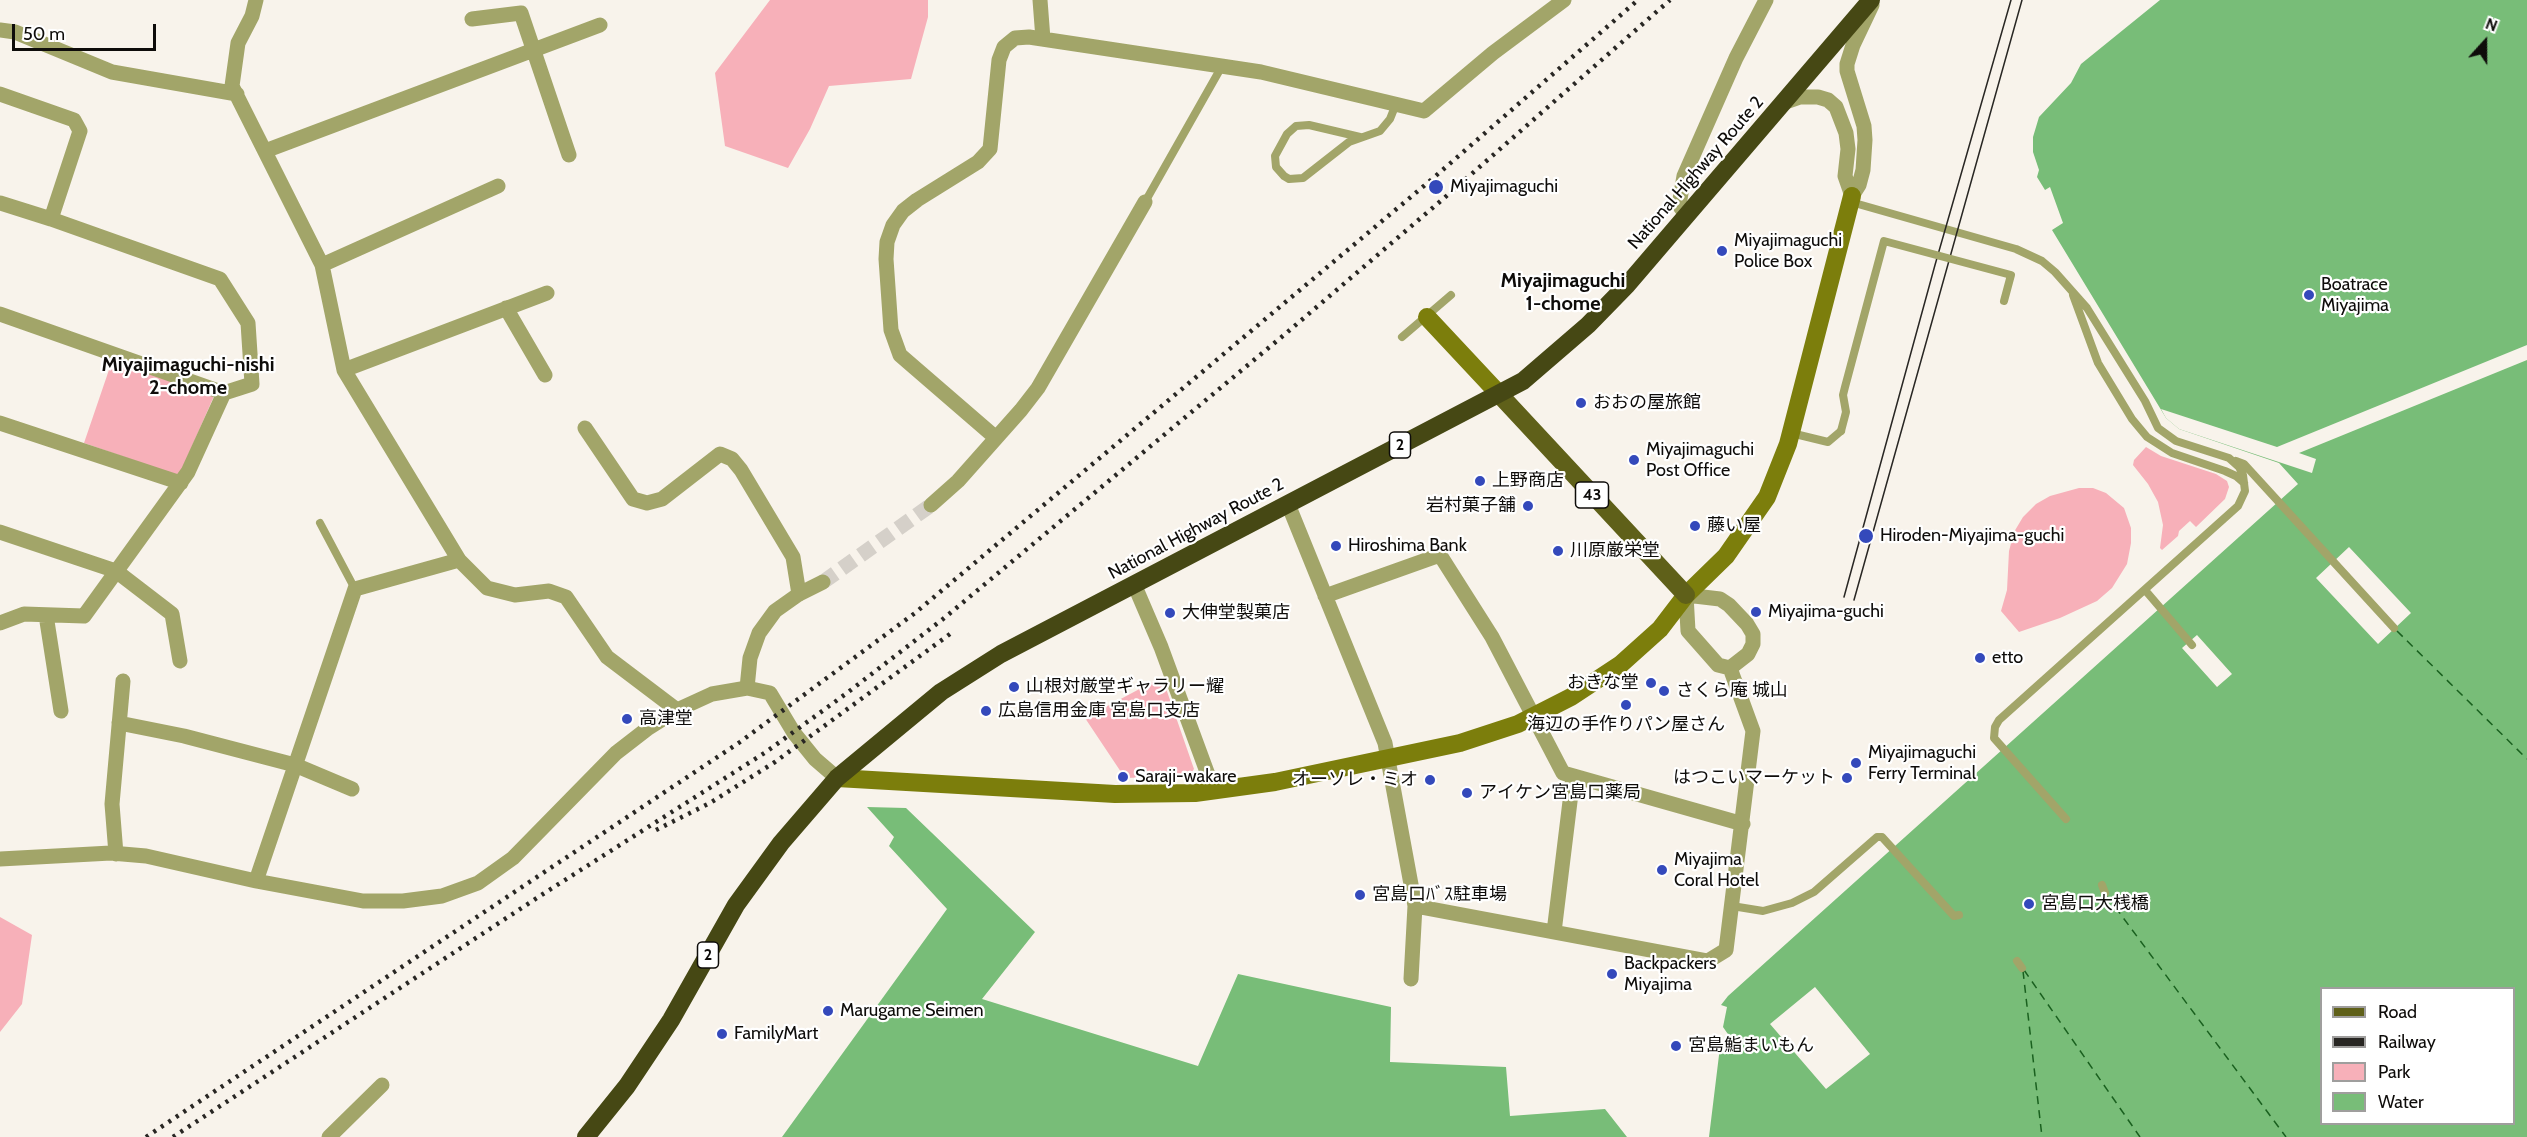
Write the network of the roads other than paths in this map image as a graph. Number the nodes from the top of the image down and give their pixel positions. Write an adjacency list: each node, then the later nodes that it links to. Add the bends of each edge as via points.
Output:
1 (256, 0): 13 (street, via 238,43 232,86)
2 (1040, 0): 9 (street)
3 (1564, 0): 15 (street, via 1424,111)
4 (1766, 0): 25 (street, via 1684,176 1679,205)
5 (1873, 0): 14 (highway, National Highway Route 2 / 2); 22 (street, via 1847,64 1865,140 1863,171)
6 (472, 19): 10 (street, via 521,13)
7 (600, 26): 10 (street)
8 (0, 30): 13 (street, via 15,32 112,72)
9 (1043, 39): 11 (street); 43 (street, via 1015,38 1004,47 999,60 990,149 978,162 903,211 887,242 891,330 900,356)
10 (534, 50): 18 (street); 20 (street)
11 (1222, 66): 15 (street); 23 (lane)
12 (0, 94): 26 (street, via 74,120 80,131)
13 (237, 94): 18 (street)
14 (1784, 103): 22 (street, via 1800,97 1818,97 1836,107 1846,133 1845,176); 25 (highway, National Highway Route 2 / 2)
15 (1396, 104): 17 (lane, via 1386,126 1376,134)
16 (1328, 129): 17 (lane); 19 (lane, via 1334,136); 19 (lane, via 1303,124 1292,129 1275,161 1278,171 1296,179 1310,173)
17 (1360, 137): 19 (lane)
18 (265, 151): 27 (street)
19 (1333, 153)
20 (570, 155)
21 (498, 186): 27 (street)
22 (1851, 199): 29 (lane, via 2028,253 2055,272); 42 (street)
23 (1144, 202): 43 (street, via 1038,388)
24 (0, 203): 26 (street)
25 (1687, 216): 39 (highway, National Highway Route 2 / 2, via 1588,325 1522,381)
26 (51, 219): 38 (street, via 220,279 248,323 252,384)
27 (322, 265): 36 (street)
28 (547, 292): 32 (street)
29 (2072, 293): 44 (lane, via 2087,308 2158,428 2176,441); 46 (lane, via 2098,363 2139,429 2172,453 2236,476)
30 (1451, 295): 34 (lane)
31 (2004, 301): 42 (lane, bridge, via 2011,275 1884,241 1843,395 1846,412 1842,431 1828,442)
32 (506, 308): 36 (street); 37 (street)
33 (0, 314): 38 (street)
34 (1427, 316): 35 (lane); 39 (street)
35 (1402, 337)
36 (344, 370): 51 (street)
37 (545, 375)
38 (224, 393): 45 (street)
39 (1499, 394): 47 (highway, National Highway Route 2 / 2); 58 (main road, 43)
40 (0, 423): 45 (street)
41 (585, 428): 57 (street, via 633,499 647,503 662,499 720,454 732,459 793,557)
42 (1791, 433): 58 (street, via 1773,484 1753,520 1718,566)
43 (996, 438): 48 (street)
44 (2229, 458): 46 (lane, via 2239,467); 62 (lane, via 2244,464)
45 (181, 483): 52 (street)
46 (2245, 484): 56 (lane, via 2238,506)
47 (1288, 504): 54 (highway, National Highway Route 2 / 2); 59 (street)
48 (931, 505)
49 (320, 523): 55 (lane)
50 (0, 532): 52 (street)
51 (459, 560): 55 (street); 68 (street, via 488,588 515,595 549,591 566,597 607,657)
52 (116, 571): 60 (street, via 84,616); 64 (street, via 172,614)
53 (823, 582): 57 (street)
54 (1134, 584): 75 (highway, National Highway Route 2 / 2, via 1001,654 941,692); 77 (street)
55 (355, 588): 73 (street)
56 (2145, 590): 63 (lane); 78 (lane, via 1995,727 1994,738)
57 (799, 594): 67 (street, via 775,610 759,633 750,658)
58 (1686, 595): 65 (street, via 1688,631 1718,665); 65 (street, via 1720,600 1747,624 1754,644); 70 (street, via 1660,628 1621,664)
59 (1325, 596): 70 (street, via 1440,555 1492,637); 72 (street)
60 (46, 615): 61 (street, via 24,614); 69 (street)
61 (0, 623)
62 (2394, 628)
63 (2192, 645)
64 (180, 661)
65 (1730, 668): 79 (street, via 1753,731)
66 (123, 681): 71 (street)
67 (747, 688): 68 (street, via 712,694); 75 (street, via 770,693 794,733)
68 (677, 710): 82 (street, via 616,753 513,858 478,883 442,896 383,902 328,896)
69 (61, 711)
70 (1534, 717): 72 (street, via 1489,736); 74 (street, via 1563,773)
71 (119, 723): 73 (street); 80 (street, via 112,804)
72 (1388, 759): 77 (street); 83 (street)
73 (295, 765): 76 (street); 82 (street)
74 (1573, 777): 79 (street); 86 (street)
75 (837, 778): 77 (street, via 1115,794); 90 (highway, National Highway Route 2 / 2, via 736,905 670,1020 627,1086)
76 (352, 789)
77 (1214, 791)
78 (2065, 818)
79 (1743, 824): 84 (street)
80 (116, 854): 81 (street); 82 (street, via 146,856)
81 (0, 859)
82 (256, 881)
83 (1415, 906): 86 (street); 87 (street)
84 (1732, 906): 85 (lane, via 1763,910 1792,903 1814,892 1877,837 1882,837); 86 (street, via 1726,950 1708,961)
85 (1956, 915)
86 (1554, 932)
87 (1411, 979)
88 (382, 1084): 89 (street)
89 (329, 1137)
90 (586, 1137)

